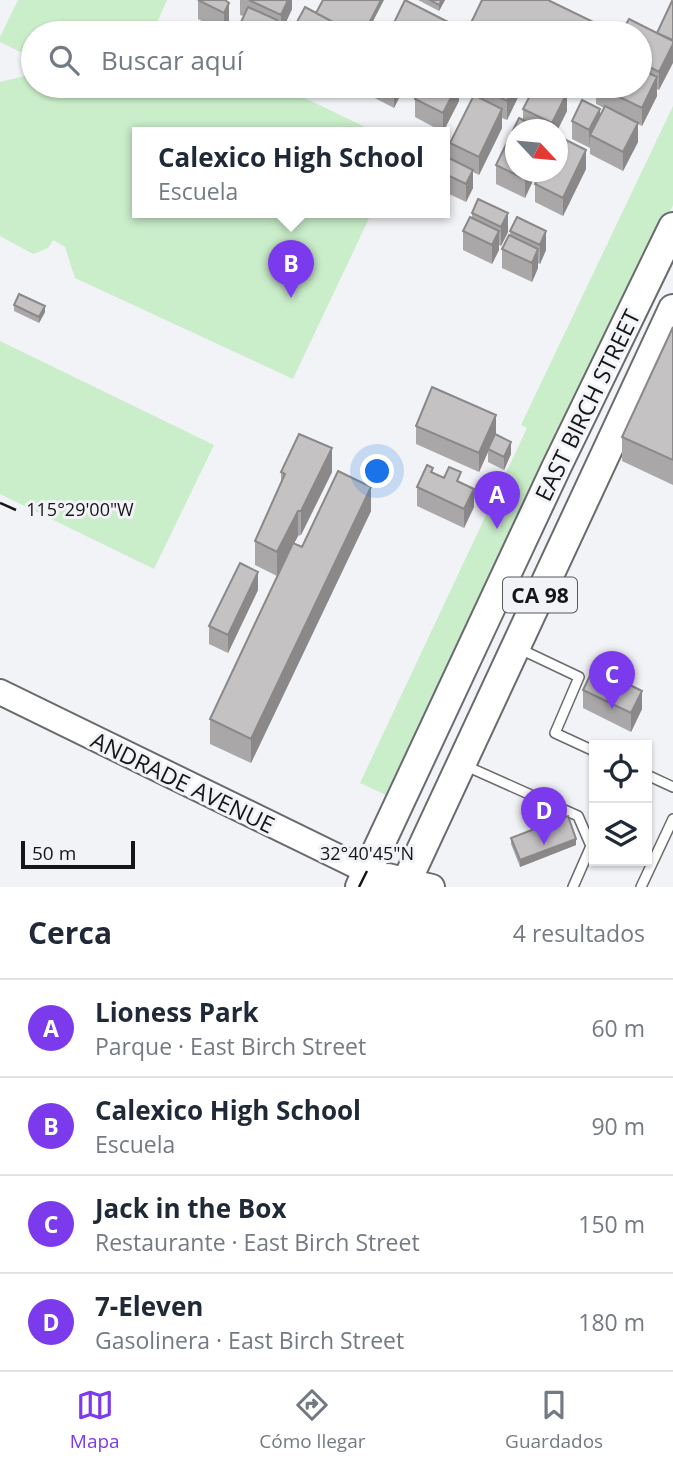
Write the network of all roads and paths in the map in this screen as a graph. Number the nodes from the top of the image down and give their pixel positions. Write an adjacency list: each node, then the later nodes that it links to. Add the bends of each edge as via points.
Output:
1 (673, 227): 10 (main road, EAST BIRCH STREET / CA 98, via 556,468)
2 (673, 309): 3 (main road, EAST BIRCH STREET / CA 98)
3 (516, 647): 5 (lane, via 579,677 555,733); 6 (main road, EAST BIRCH STREET / CA 98)
4 (0, 692): 10 (street, ANDRADE AVENUE)
5 (589, 749)
6 (461, 764): 10 (main road, EAST BIRCH STREET / CA 98); 11 (lane, via 578,816 591,846)
7 (652, 777): 8 (lane)
8 (673, 787)
9 (673, 819): 12 (lane)
10 (393, 883)
11 (573, 887)
12 (641, 887)

